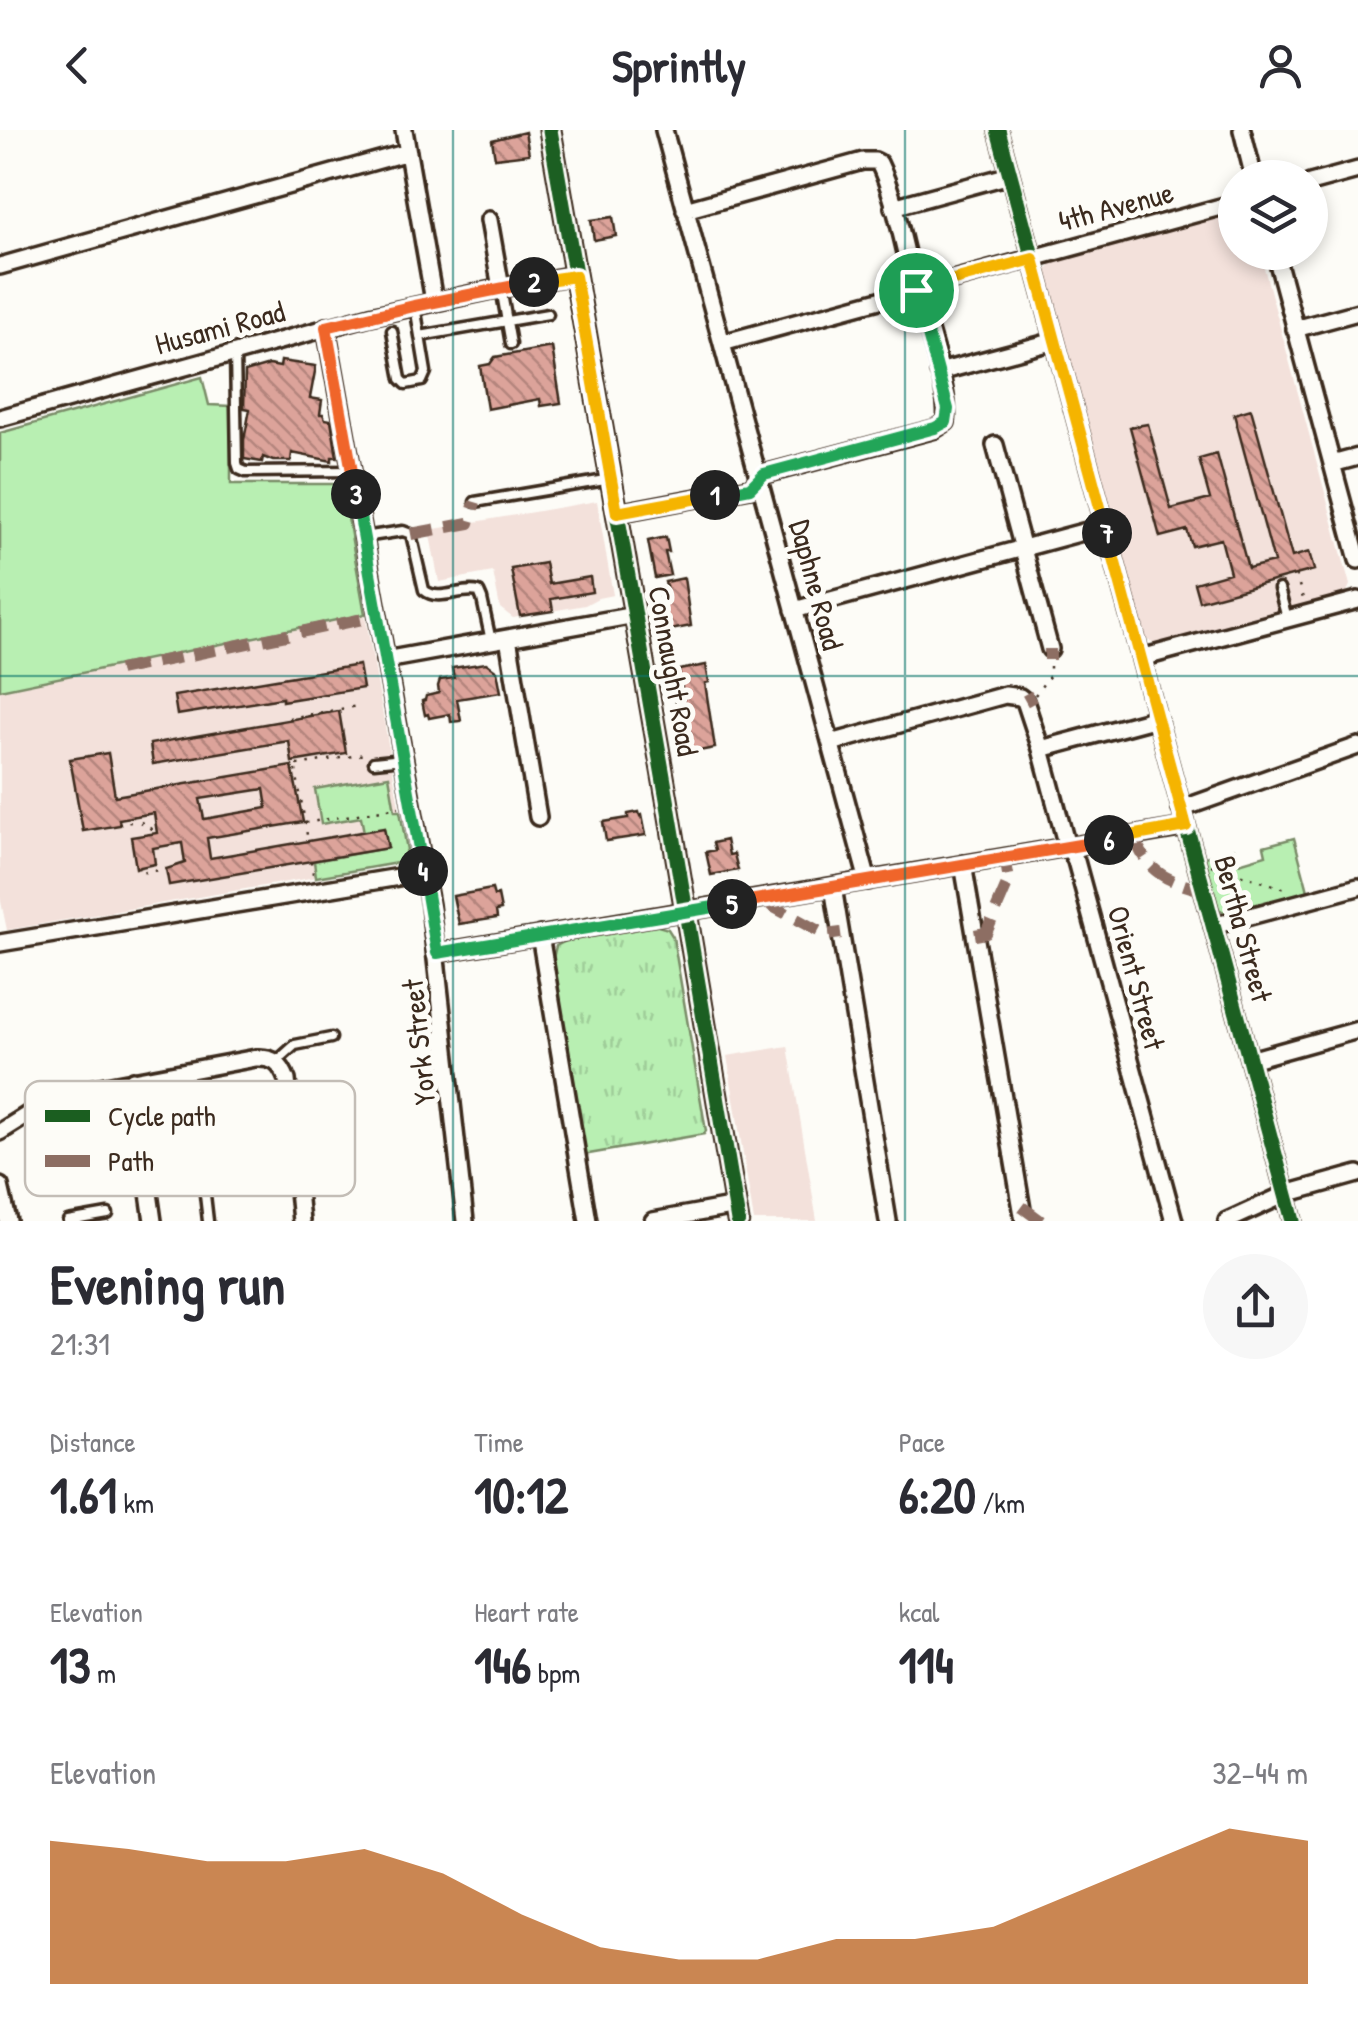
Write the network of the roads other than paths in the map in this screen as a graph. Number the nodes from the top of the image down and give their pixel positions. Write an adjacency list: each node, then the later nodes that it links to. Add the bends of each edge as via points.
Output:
1 (404, 130): 6 (street)
2 (550, 130): 18 (street, Connaught Road)
3 (664, 130): 13 (street, Daphne Road)
4 (998, 130): 9 (street, Bertha Street)
5 (1242, 130): 7 (street)
6 (408, 152): 16 (street); 21 (street)
7 (1250, 160)
8 (1358, 170): 10 (street)
9 (1010, 175): 11 (street); 15 (street, Bertha Street)
10 (1328, 178)
11 (893, 207): 13 (street, via 882,168 862,161); 20 (street)
12 (1218, 208): 15 (street, 4th Avenue)
13 (685, 210): 31 (street, Daphne Road)
14 (489, 220): 19 (street)
15 (1033, 259): 20 (street, 4th Avenue); 30 (street, Bertha Street)
16 (0, 266)
17 (1280, 270): 27 (street)
18 (575, 276): 19 (street, Husami Road); 40 (street, Connaught Road)
19 (502, 288): 21 (street, Husami Road); 25 (lane)
20 (916, 290): 31 (street, 4th Avenue); 34 (street)
21 (434, 301): 22 (street, Husami Road)
22 (414, 306): 26 (street, Husami Road); 29 (lane)
23 (1358, 312): 27 (street)
24 (548, 314): 25 (lane)
25 (507, 321): 29 (lane); 32 (lane)
26 (326, 327): 33 (street, Husami Road); 39 (street, York Street)
27 (1296, 329): 38 (street)
28 (392, 331): 29 (lane, via 406,384 426,378)
29 (420, 336)
30 (1055, 341): 34 (street); 44 (street, Bertha Street)
31 (722, 343): 41 (street, Daphne Road)
32 (511, 344)
33 (235, 352): 35 (street, Husami Road); 39 (lane, via 239,469)
34 (939, 372): 41 (street, via 946,422)
35 (0, 418)
36 (994, 445): 46 (street)
37 (1358, 456): 38 (street)
38 (1332, 464): 47 (street)
39 (352, 471): 45 (street, York Street)
40 (611, 479): 42 (lane); 43 (street, Connaught Road)
41 (759, 480): 43 (street, via 750,488); 50 (street, Daphne Road)
42 (474, 502)
43 (617, 513): 51 (street, Connaught Road)
44 (1105, 526): 46 (street); 56 (street, Bertha Street)
45 (363, 538): 54 (lane, via 411,534 424,590 434,596 479,592); 57 (street, York Street)
46 (1022, 548): 50 (street); 55 (street)
47 (1358, 560)
48 (1279, 589): 52 (lane)
49 (1358, 600): 52 (street)
50 (794, 610): 59 (street, Daphne Road)
51 (635, 616): 53 (street); 73 (street, Connaught Road)
52 (1287, 618): 56 (street)
53 (508, 638): 54 (street); 65 (street)
54 (491, 641): 57 (street)
55 (1050, 655)
56 (1142, 658): 58 (street, Bertha Street)
57 (385, 660): 62 (street, York Street)
58 (1157, 718): 61 (street); 64 (street, Bertha Street)
59 (831, 743): 61 (street, Orient Street, via 1005,695 1027,696); 70 (street, Daphne Road)
60 (1358, 746): 64 (street)
61 (1041, 749): 67 (street, Orient Street)
62 (403, 759): 63 (lane); 69 (street, York Street)
63 (374, 762)
64 (1182, 808): 66 (street, Bertha Street)
65 (538, 817)
66 (1186, 826): 67 (street); 74 (street, Bertha Street)
67 (1070, 846): 68 (street); 105 (street, Orient Street)
68 (963, 864): 70 (street); 104 (street)
69 (423, 872): 76 (street); 77 (street, York Street)
70 (868, 880): 71 (street)
71 (834, 886): 73 (street); 103 (street)
72 (1358, 886): 74 (street)
73 (686, 911): 75 (street); 94 (street, Connaught Road)
74 (1213, 926): 80 (street, Bertha Street)
75 (540, 936): 77 (street); 101 (street)
76 (0, 943)
77 (437, 953): 100 (street, York Street)
78 (1358, 1030): 80 (street)
79 (330, 1038): 81 (lane, via 294,1045)
80 (1250, 1060): 89 (street, Bertha Street)
81 (276, 1062): 82 (street, via 256,1058); 84 (street)
82 (133, 1080): 83 (street)
83 (128, 1081)
84 (287, 1081)
85 (25, 1117): 86 (street)
86 (0, 1132)
87 (1358, 1174): 89 (street)
88 (0, 1186): 95 (street)
89 (1286, 1194): 106 (street); 107 (street, Bertha Street)
90 (149, 1196): 97 (street)
91 (205, 1196): 98 (lane)
92 (299, 1196): 99 (street)
93 (108, 1214): 96 (lane)
94 (737, 1214): 102 (street)
95 (8, 1221)
96 (68, 1221)
97 (152, 1221)
98 (208, 1221)
99 (302, 1221)
100 (466, 1221)
101 (588, 1221)
102 (653, 1221)
103 (888, 1221)
104 (1024, 1221)
105 (1174, 1221)
106 (1227, 1221)
107 (1293, 1221)

